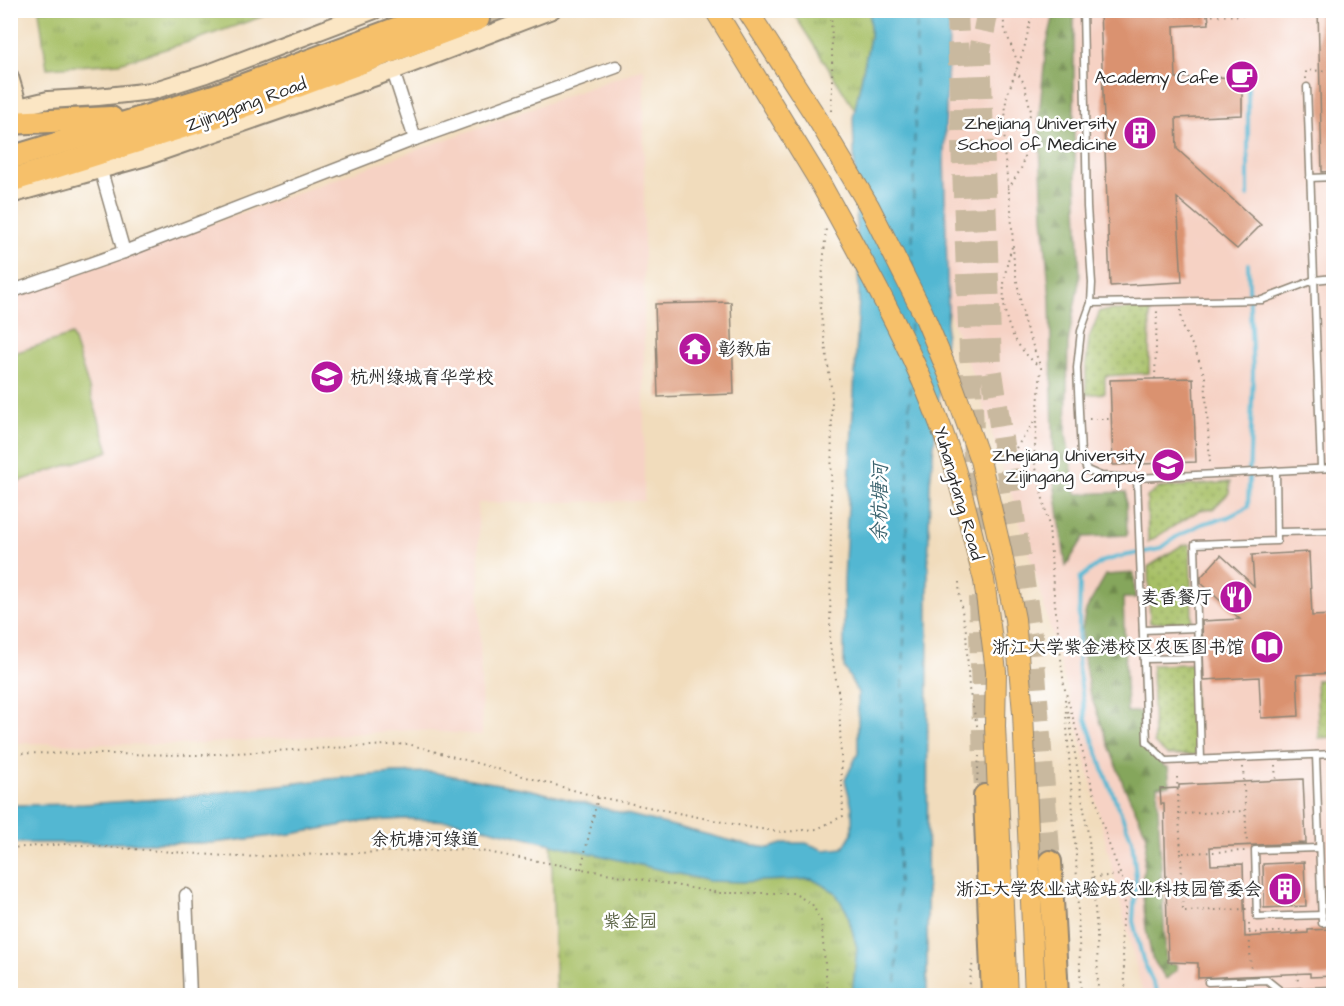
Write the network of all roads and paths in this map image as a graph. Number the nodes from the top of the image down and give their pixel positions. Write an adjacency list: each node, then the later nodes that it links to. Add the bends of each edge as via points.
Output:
1 (375, 10): 21 (main road, via 152,91 48,100)
2 (447, 10): 22 (highway, Zijinggang Road)
3 (552, 10): 18 (main road)
4 (715, 10): 96 (main road, Yuhangtang Road, bridge, via 818,179 865,265 915,366 948,447 984,580 996,671)
5 (747, 10): 23 (main road, Yuhangtang Road)
6 (831, 10): 23 (path, via 833,64)
7 (1002, 10): 14 (path, via 1010,47)
8 (1033, 10): 14 (path)
9 (1304, 10): 11 (path)
10 (1083, 13): 11 (path); 43 (lane)
11 (1305, 15): 12 (path)
12 (1334, 15)
13 (478, 20): 28 (highway, Zijinggang Road, via 214,117)
14 (1018, 63): 16 (path)
15 (616, 67): 26 (street)
16 (1016, 70): 33 (path, via 1006,98 1004,124); 33 (path, via 1024,83 1031,111 1021,169)
17 (1334, 70): 20 (path, via 1306,71)
18 (393, 71): 26 (street); 28 (main road, via 146,157)
19 (10, 77): 21 (main road)
20 (1307, 87): 31 (lane)
21 (13, 113): 24 (highway)
22 (158, 114): 24 (highway); 28 (highway, Zijinggang Road)
23 (825, 115): 97 (main road, Yuhangtang Road, bridge, via 922,313 980,460 1015,619 1023,713)
24 (45, 123): 25 (highway)
25 (10, 131)
26 (415, 139): 37 (street)
27 (10, 146): 28 (highway)
28 (91, 154): 29 (highway, Zijinggang Road); 32 (highway, Zijinggang Road); 34 (main road); 37 (street)
29 (10, 158)
30 (1334, 177): 31 (lane)
31 (1310, 178): 39 (lane)
32 (10, 181)
33 (1008, 189): 36 (path)
34 (10, 195)
35 (826, 224): 72 (path, via 820,308 832,394 830,646 839,696 843,816 817,830 783,832)
36 (1013, 244): 44 (path, via 1024,322); 44 (path, via 1002,290 1007,320 1014,340)
37 (124, 252): 40 (street)
38 (1334, 278): 39 (lane)
39 (1314, 280): 41 (lane, via 1262,300); 50 (lane)
40 (10, 292)
41 (1181, 301): 42 (lane); 53 (path, via 1182,327 1205,377)
42 (1157, 302): 43 (lane); 45 (path)
43 (1091, 303): 48 (lane, via 1081,331 1077,368)
44 (1041, 368): 46 (path)
45 (1155, 379)
46 (1037, 417): 49 (path); 61 (path, via 1034,459 1049,526)
47 (1111, 419): 48 (path)
48 (1080, 420): 54 (lane, via 1081,455 1087,470 1101,476)
49 (1016, 448)
50 (1321, 468): 51 (lane); 52 (lane)
51 (1334, 468)
52 (1276, 470): 53 (lane); 56 (lane)
53 (1209, 474): 54 (lane)
54 (1137, 478): 58 (lane)
55 (1334, 531): 56 (lane)
56 (1277, 532): 57 (lane, via 1277,541 1195,544)
57 (1197, 628): 58 (lane); 59 (lane)
58 (1143, 630): 60 (lane)
59 (1198, 658): 60 (lane); 68 (lane)
60 (1144, 659): 68 (lane, via 1147,742 1166,761)
61 (1064, 686): 62 (path); 99 (path, via 1077,855)
62 (1067, 702): 80 (path); 81 (path)
63 (10, 753): 72 (path, via 197,754 408,744)
64 (1334, 754): 65 (lane)
65 (1316, 755): 66 (lane); 76 (lane)
66 (1275, 757): 67 (lane); 70 (path)
67 (1242, 758): 68 (lane); 73 (path)
68 (1201, 760)
69 (1177, 777): 74 (path)
70 (1276, 781)
71 (985, 795): 95 (highway)
72 (598, 797): 79 (path)
73 (1245, 811): 74 (path); 77 (path, via 1247,852)
74 (1179, 814): 77 (path)
75 (10, 848): 79 (path, 余杭塘河绿道, via 67,844 239,857 468,849)
76 (1319, 848): 84 (lane, via 1255,850); 85 (lane)
77 (1180, 853): 83 (path, via 1183,911)
78 (1050, 862): 98 (highway)
79 (581, 869): 94 (path, 余杭塘河绿道, via 719,893 793,893 812,904 821,921)
80 (1121, 875): 81 (path); 101 (path)
81 (1093, 877): 100 (path)
82 (186, 895): 93 (street)
83 (1249, 909): 84 (path); 88 (path)
84 (1257, 909): 85 (lane, via 1257,918)
85 (1322, 915): 86 (lane, via 1322,923)
86 (1334, 922)
87 (1301, 931): 88 (path)
88 (1249, 933): 89 (path)
89 (1251, 981): 90 (lane); 92 (lane, via 1267,980)
90 (1208, 982)
91 (1334, 990): 92 (lane)
92 (1282, 994)
93 (190, 996)
94 (828, 996)
95 (993, 996)
96 (1007, 996)
97 (1035, 996)
98 (1057, 996)
99 (1081, 996)
100 (1098, 996)
101 (1126, 996)

